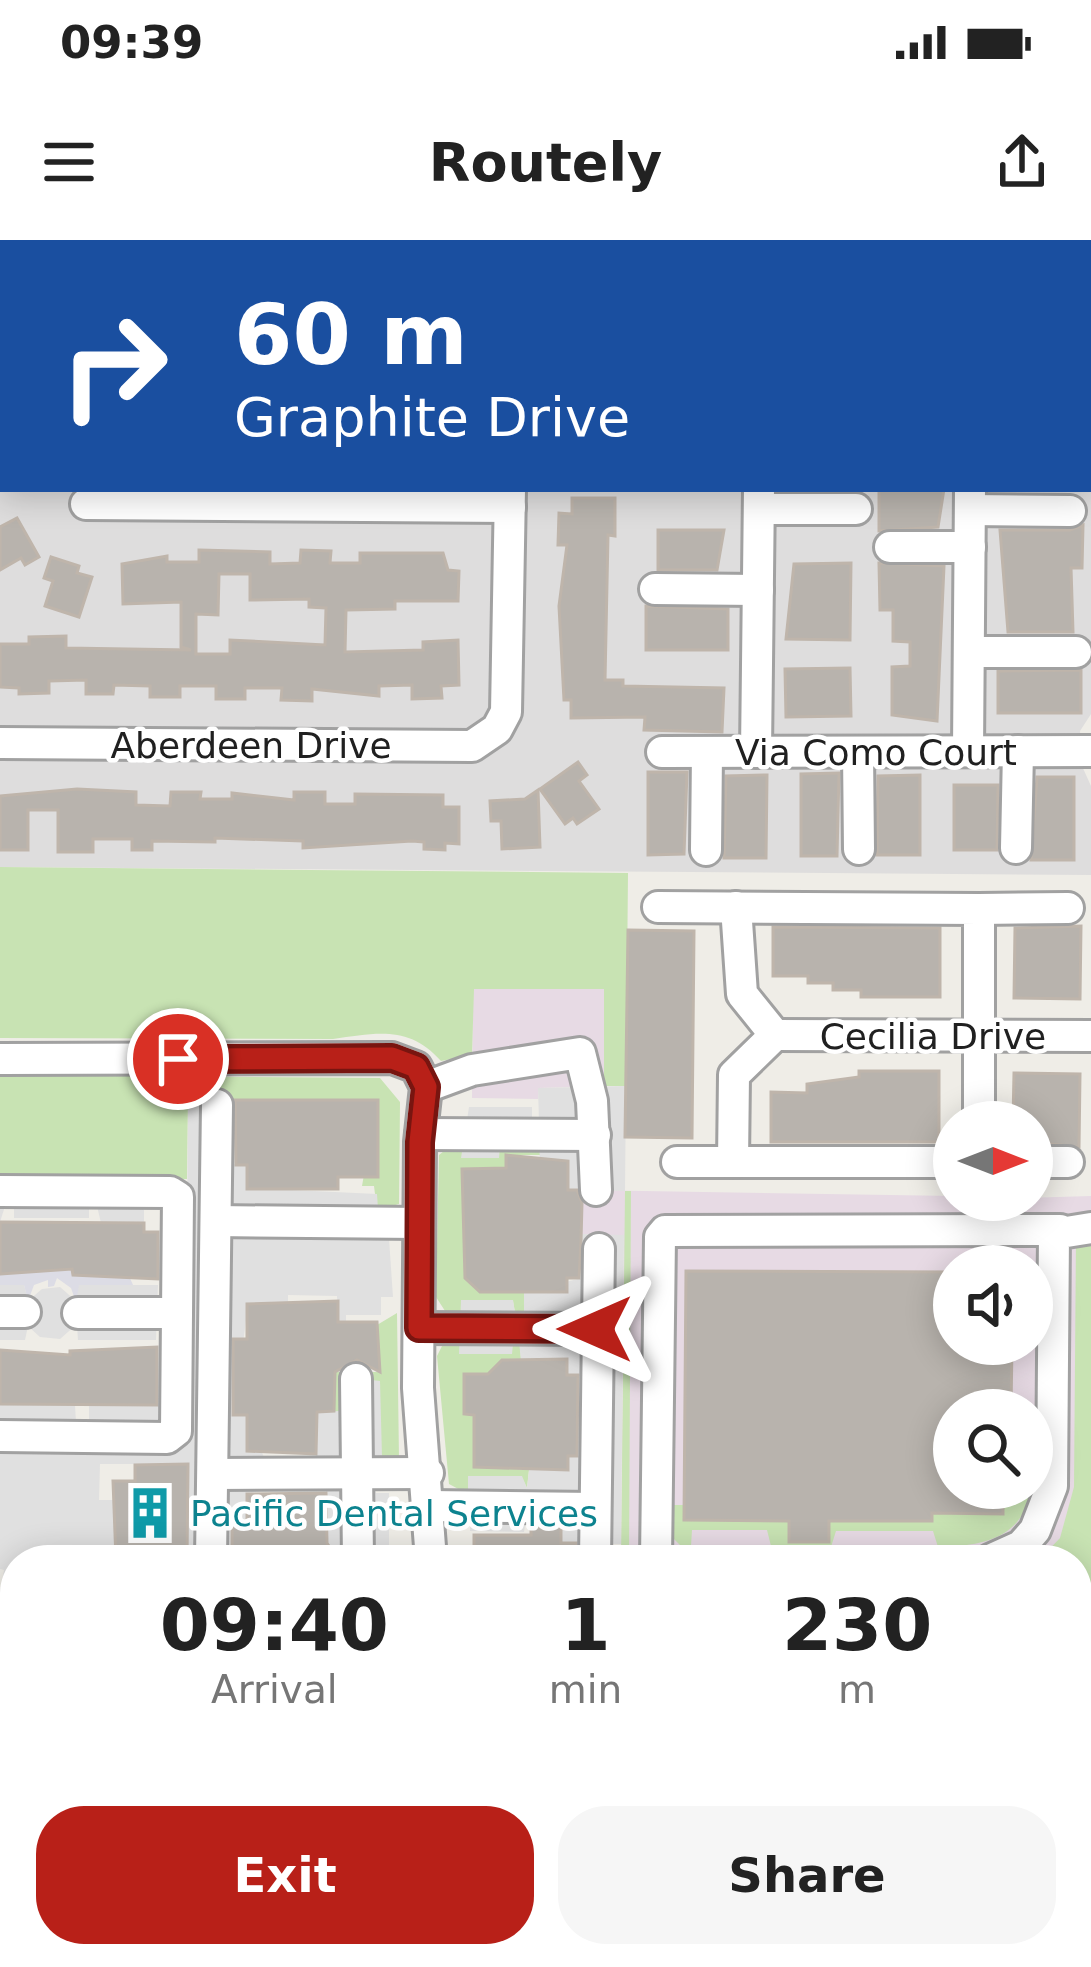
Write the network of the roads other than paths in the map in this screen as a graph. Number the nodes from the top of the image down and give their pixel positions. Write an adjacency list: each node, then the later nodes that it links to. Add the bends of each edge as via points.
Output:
1 (510, 498): 4 (street); 13 (street, Aberdeen Drive, via 509,694 497,730 472,746)
2 (759, 499): 5 (street); 10 (street)
3 (970, 500): 6 (street); 8 (street)
4 (86, 504)
5 (856, 509)
6 (1070, 511)
7 (890, 547): 8 (street)
8 (970, 547): 11 (street)
9 (655, 589): 10 (street)
10 (758, 590): 19 (street)
11 (969, 652): 12 (street); 14 (street)
12 (1076, 652)
13 (0, 743)
14 (968, 751): 15 (street, Via Como Court); 20 (street, Via Como Court)
15 (1018, 751): 16 (street, Via Como Court); 21 (street)
16 (1091, 751)
17 (662, 752): 18 (street, Via Como Court)
18 (706, 752): 19 (street, Via Como Court); 23 (street)
19 (756, 752): 20 (street, Via Como Court)
20 (858, 752): 22 (street)
21 (1016, 848)
22 (859, 849)
23 (706, 850)
24 (658, 907): 25 (street)
25 (736, 908): 27 (street); 28 (street, via 742,994)
26 (1068, 908): 27 (street)
27 (980, 909): 29 (street)
28 (776, 1036): 29 (street, Cecilia Drive); 38 (street, via 734,1075)
29 (980, 1036): 30 (street, Cecilia Drive); 33 (street)
30 (1091, 1036)
31 (0, 1059): 32 (street, via 392,1058)
32 (421, 1077): 35 (street); 36 (street, via 580,1053)
33 (979, 1101)
34 (217, 1105): 44 (street)
35 (421, 1135): 36 (street); 45 (street)
36 (595, 1135): 42 (street)
37 (676, 1162): 38 (street)
38 (733, 1162): 39 (street)
39 (933, 1162)
40 (1053, 1162): 41 (street)
41 (1068, 1162)
42 (596, 1190)
43 (0, 1191): 49 (street, via 176,1194)
44 (216, 1221): 45 (street); 55 (street)
45 (419, 1223): 50 (street)
46 (1076, 1229): 63 (street, via 665,1231); 64 (street, via 1053,1244 1048,1504)
47 (599, 1249): 51 (street)
48 (78, 1313): 49 (street)
49 (177, 1313): 53 (street, via 172,1436)
50 (419, 1328): 51 (street); 54 (street)
51 (595, 1329): 58 (street)
52 (356, 1379): 56 (street)
53 (0, 1436)
54 (428, 1473): 56 (street); 57 (street)
55 (213, 1474): 56 (street); 59 (street)
56 (357, 1474): 60 (street)
57 (430, 1506): 58 (street); 61 (street)
58 (595, 1508): 62 (street)
59 (211, 1545)
60 (358, 1545)
61 (430, 1545)
62 (595, 1545)
63 (656, 1545)
64 (1022, 1545)

